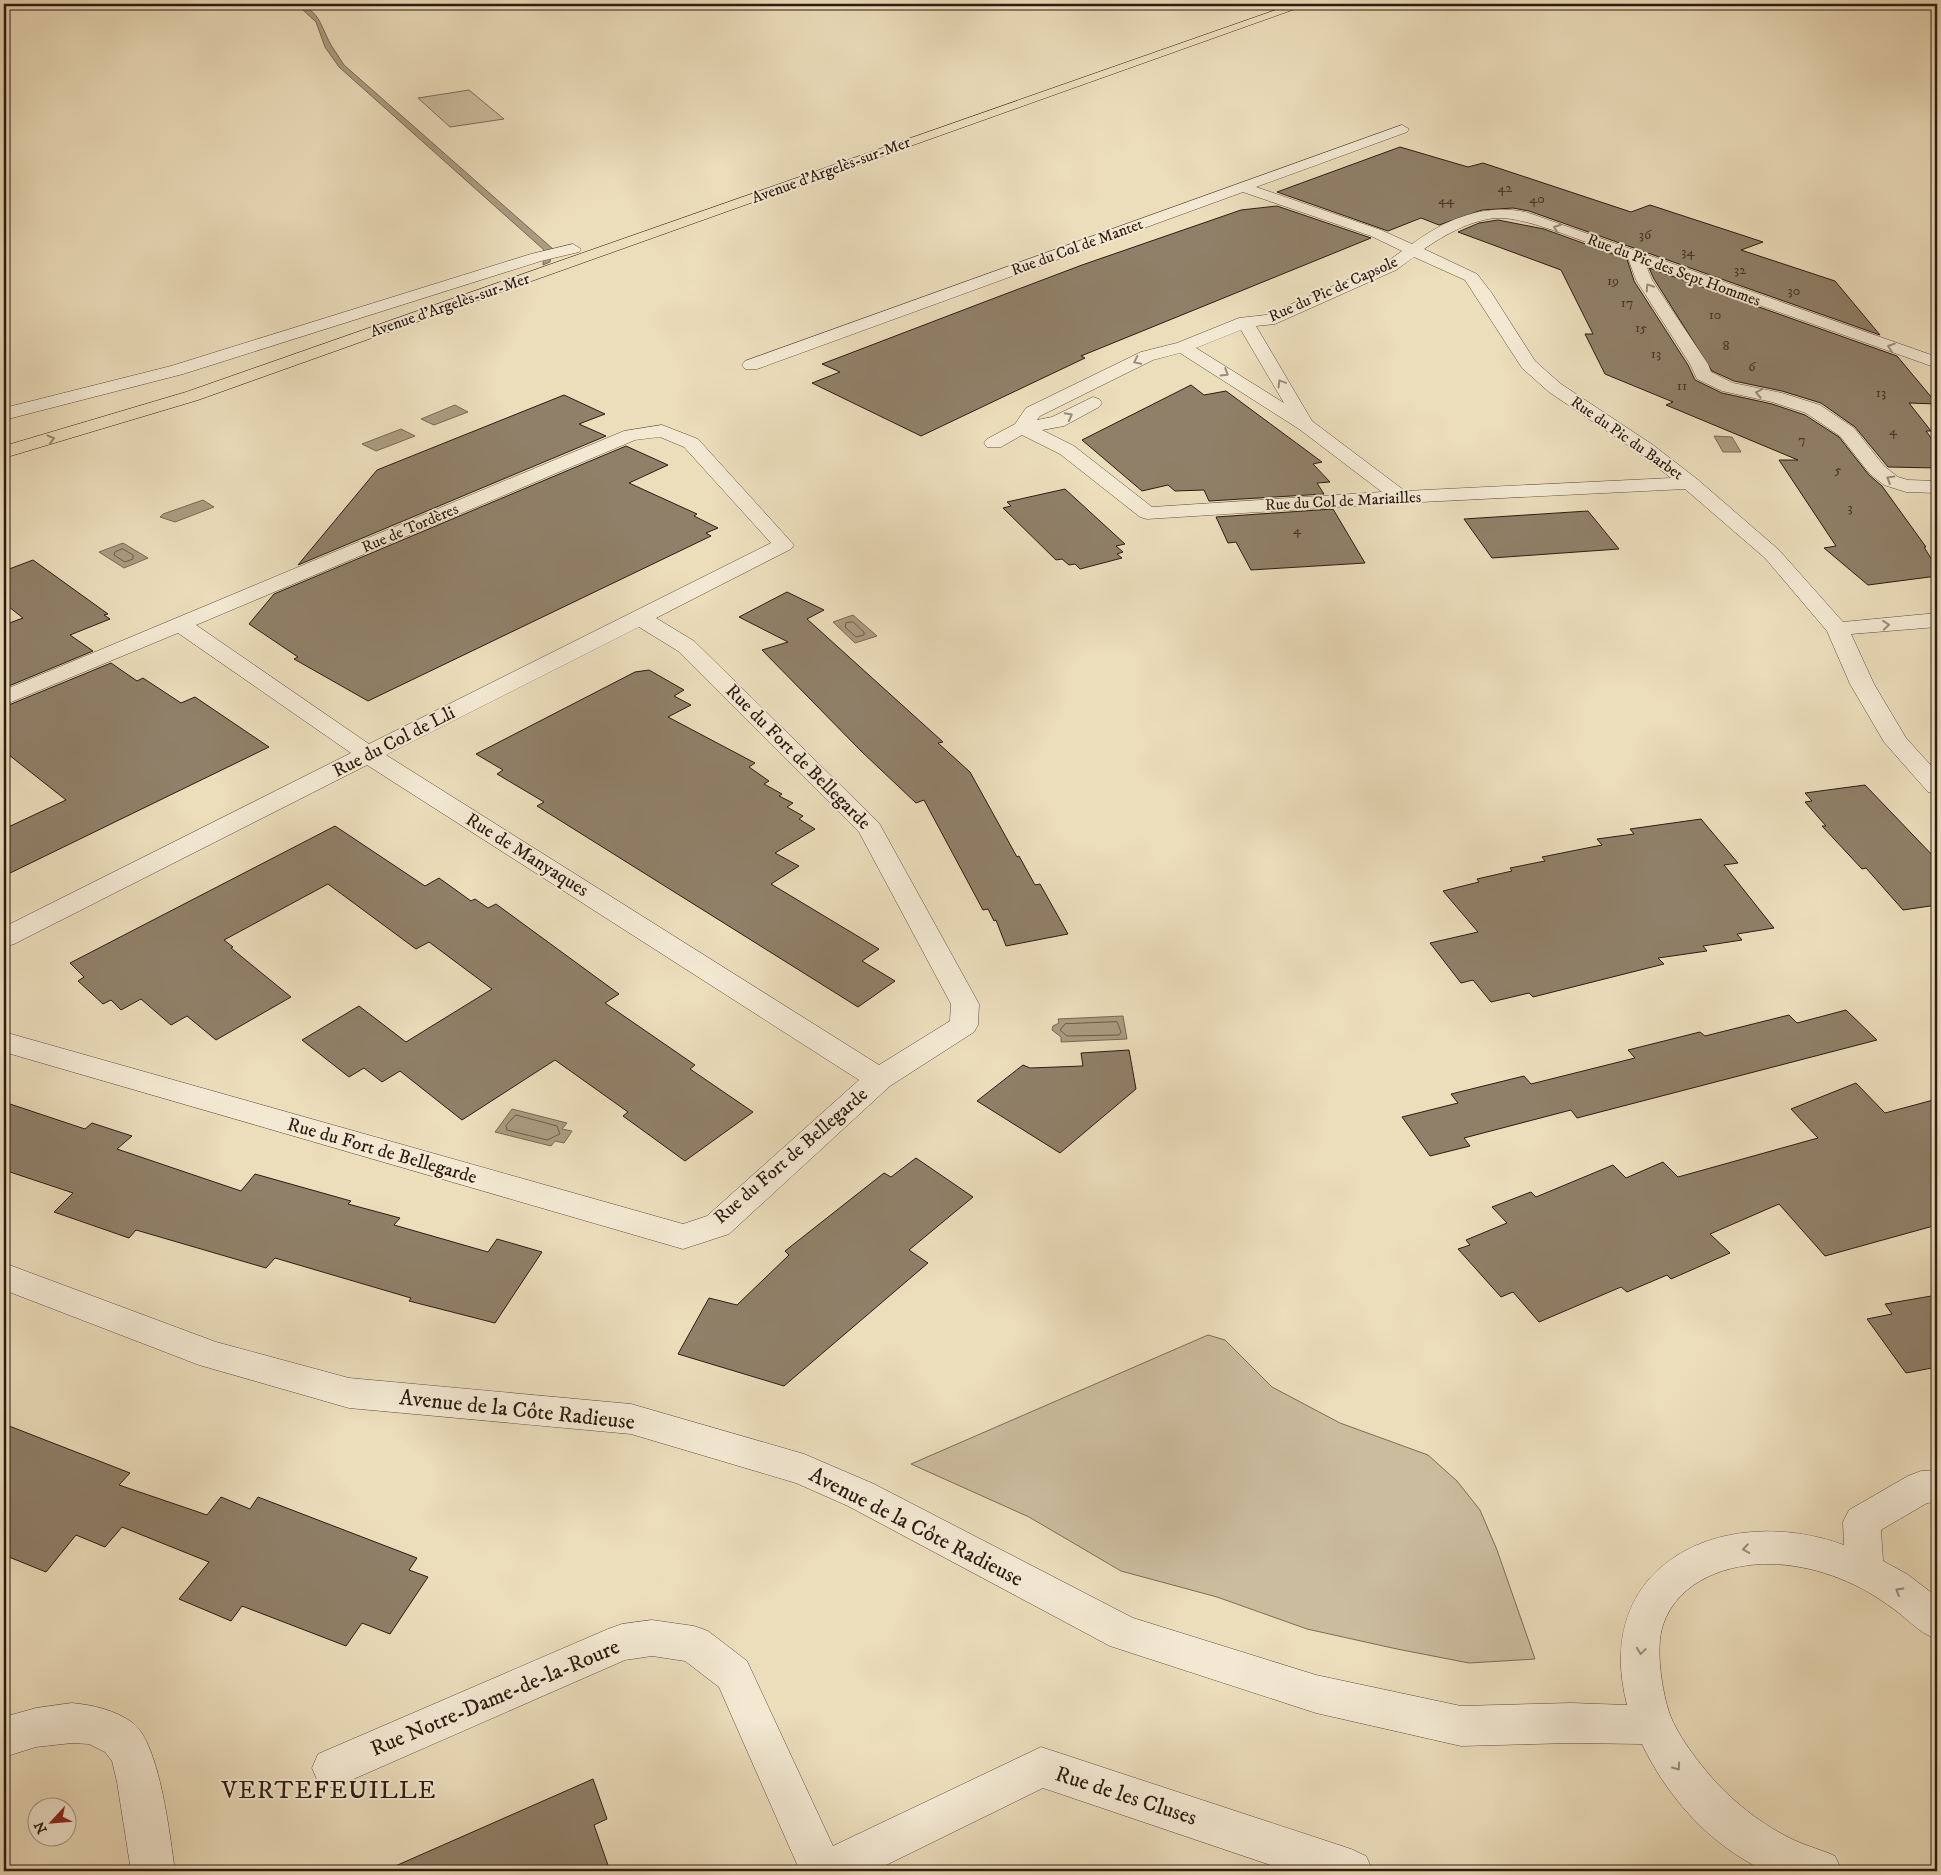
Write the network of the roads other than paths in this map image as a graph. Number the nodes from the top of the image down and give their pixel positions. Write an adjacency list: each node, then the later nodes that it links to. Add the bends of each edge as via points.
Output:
1 (1303, 4): 8 (main road, Avenue d'Argelès-sur-Mer)
2 (1402, 129): 3 (street, Rue du Col de Mantet)
3 (1243, 187): 5 (street, Rue du Pic du Barbet, via 1376,233); 11 (street, Rue du Col de Mantet)
4 (573, 249): 12 (street, via 537,257 177,370)
5 (1414, 251): 6 (street, Rue du Pic des Sept Hommes, one-way to 5, via 1524,216 1500,213 1481,215 1433,236); 7 (street, Rue du Pic de Capsole, via 1390,268 1270,320); 18 (street, Rue du Pic du Barbet, via 1470,277 1528,364 1556,388)
6 (1635, 257): 10 (street, Rue du Pic des Sept Hommes, one-way to 6); 19 (street, one-way to 6, via 1906,486 1892,481 1877,470 1847,432 1813,409 1776,396 1728,387 1703,375 1644,280)
7 (1245, 322): 9 (street, Rue du Pic de Capsole); 13 (street, one-way to 7)
8 (360, 336): 15 (main road, Avenue d'Argelès-sur-Mer); 17 (main road, Avenue d'Argelès-sur-Mer, one-way to 8, via 192,396)
9 (1183, 347): 13 (street, one-way to 13); 14 (street, Rue du Pic de Capsole, via 1167,363 1057,422)
10 (1937, 363)
11 (752, 365)
12 (4, 414)
13 (1306, 425): 20 (street)
14 (1022, 428): 16 (street, Rue du Pic de Capsole); 20 (street, Rue du Col de Mariailles, via 1067,450 1148,513)
15 (4, 436)
16 (994, 442)
17 (4, 452)
18 (1690, 483): 20 (street, Rue du Col de Mariailles); 25 (street, Rue du Pic du Barbet, via 1772,554)
19 (1937, 487)
20 (1401, 497)
21 (784, 545): 22 (street, Rue du Col de Lli); 24 (street, Rue de Tordères, via 691,443 662,431 631,435)
22 (639, 617): 27 (street, Rue du Col de Lli); 31 (street, Rue du Fort de Bellegarde, via 686,646 870,828 965,1004 964,1025)
23 (1937, 620): 25 (street, one-way to 23)
24 (180, 624): 26 (street, Rue de Tordères); 27 (street, Rue de Manyaques)
25 (1837, 629): 28 (street, Rue du Pic du Barbet, via 1862,684 1896,742)
26 (4, 698)
27 (369, 755): 29 (street, Rue du Col de Lli); 31 (street, Rue de Manyaques)
28 (1937, 788)
29 (4, 938)
30 (4, 1042): 31 (street, Rue du Fort de Bellegarde, via 683,1237 718,1225)
31 (879, 1079)
32 (4, 1276): 36 (street, Avenue de la Côte Radieuse, via 211,1355 349,1392 631,1419 804,1470 861,1495 1124,1632 1316,1694 1462,1726)
33 (1937, 1486): 34 (street, via 1921,1487 1862,1522)
34 (1864, 1570): 35 (street, one-way to 34, via 1913,1599); 36 (street, one-way to 36, via 1814,1552 1765,1546 1713,1554 1671,1579 1645,1618 1638,1668)
35 (1937, 1621)
36 (1652, 1725): 43 (street, one-way to 43, via 1676,1768 1711,1807 1753,1841 1807,1868)
37 (4, 1737): 39 (street, via 70,1723 110,1730 130,1752)
38 (333, 1768): 40 (street, Rue Notre-Dame-de-la-Roure, via 622,1642 652,1638 694,1644 733,1674)
39 (153, 1871)
40 (822, 1871)
41 (828, 1871): 42 (street, Rue de les Cluses, via 1041,1767)
42 (1351, 1871)
43 (1820, 1871)

